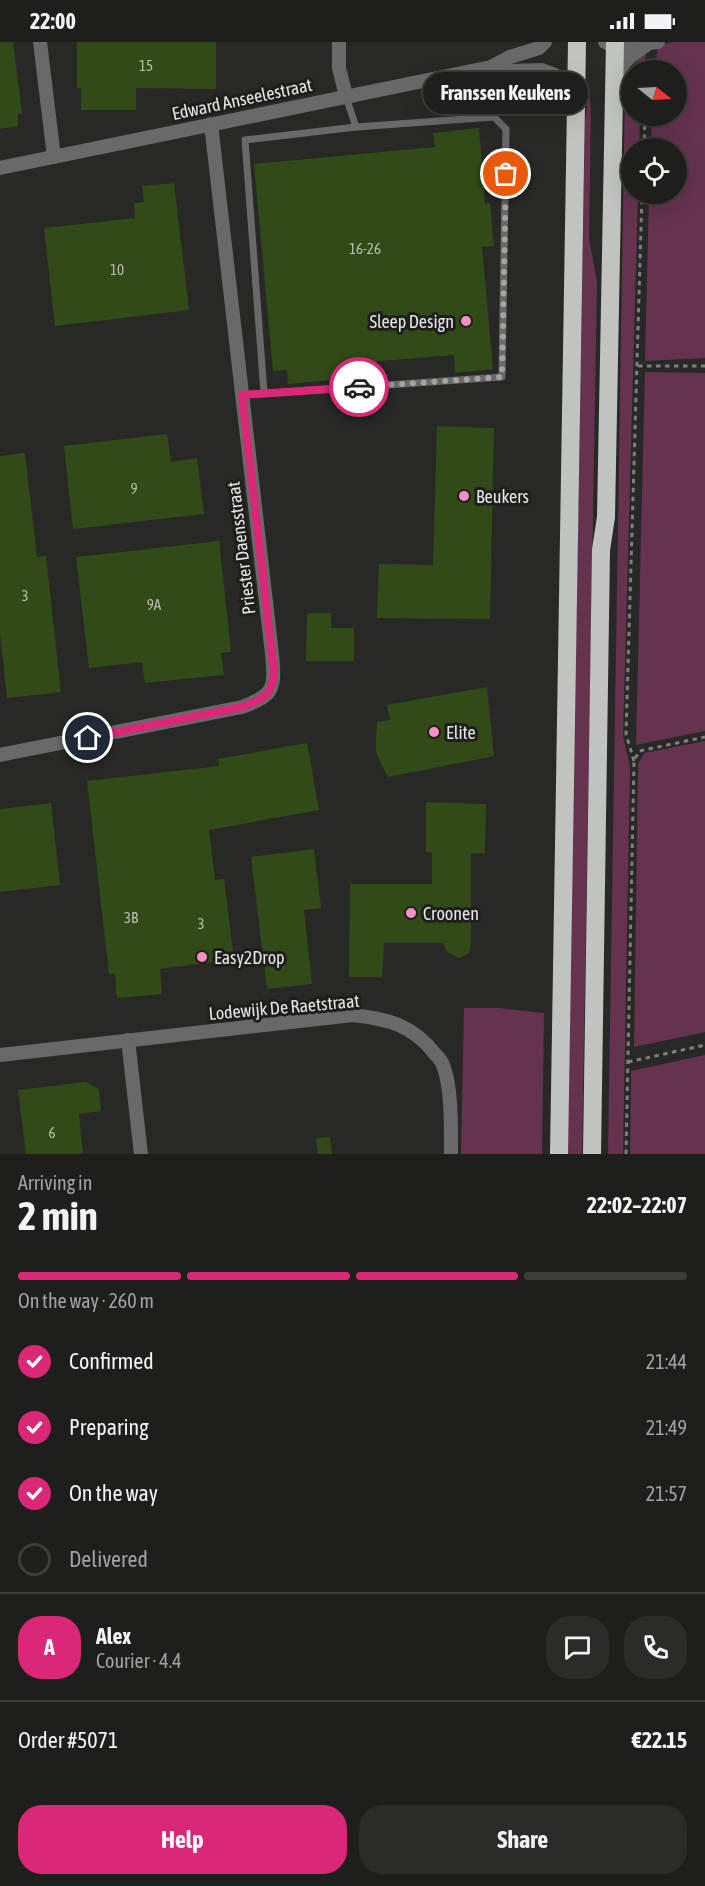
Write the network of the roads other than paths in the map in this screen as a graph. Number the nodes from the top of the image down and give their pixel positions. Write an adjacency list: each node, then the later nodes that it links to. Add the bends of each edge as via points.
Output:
1 (40, 42): 13 (street)
2 (339, 42): 9 (street, via 339,68)
3 (545, 42): 7 (street, Edward Anseelestraat)
4 (577, 42): 11 (highway)
5 (653, 43): 6 (street); 8 (street, via 626,58)
6 (611, 44): 8 (highway)
7 (491, 67): 9 (street, Edward Anseelestraat); 11 (street, Edward Anseelestraat, via 542,70 555,75 565,88)
8 (614, 87): 23 (highway, via 606,517 601,550)
9 (346, 96): 10 (street, Edward Anseelestraat); 12 (lane)
10 (211, 124): 13 (street, Edward Anseelestraat); 16 (street, Priester Daensstraat)
11 (576, 124): 22 (highway)
12 (356, 127): 15 (lane, via 245,140); 15 (lane, via 494,117 506,129 502,377)
13 (54, 157): 14 (street, Edward Anseelestraat)
14 (0, 168)
15 (264, 393): 16 (lane)
16 (242, 395): 17 (street, Priester Daensstraat, via 274,672 268,693 242,707)
17 (0, 755)
18 (128, 1040): 19 (street, Lodewijk De Raetstraat); 20 (street); 21 (street, Lodewijk De Raetstraat, via 353,1015 404,1026 429,1046 443,1064 449,1095)
19 (0, 1055)
20 (141, 1154)
21 (451, 1154)
22 (559, 1154)
23 (592, 1154)

